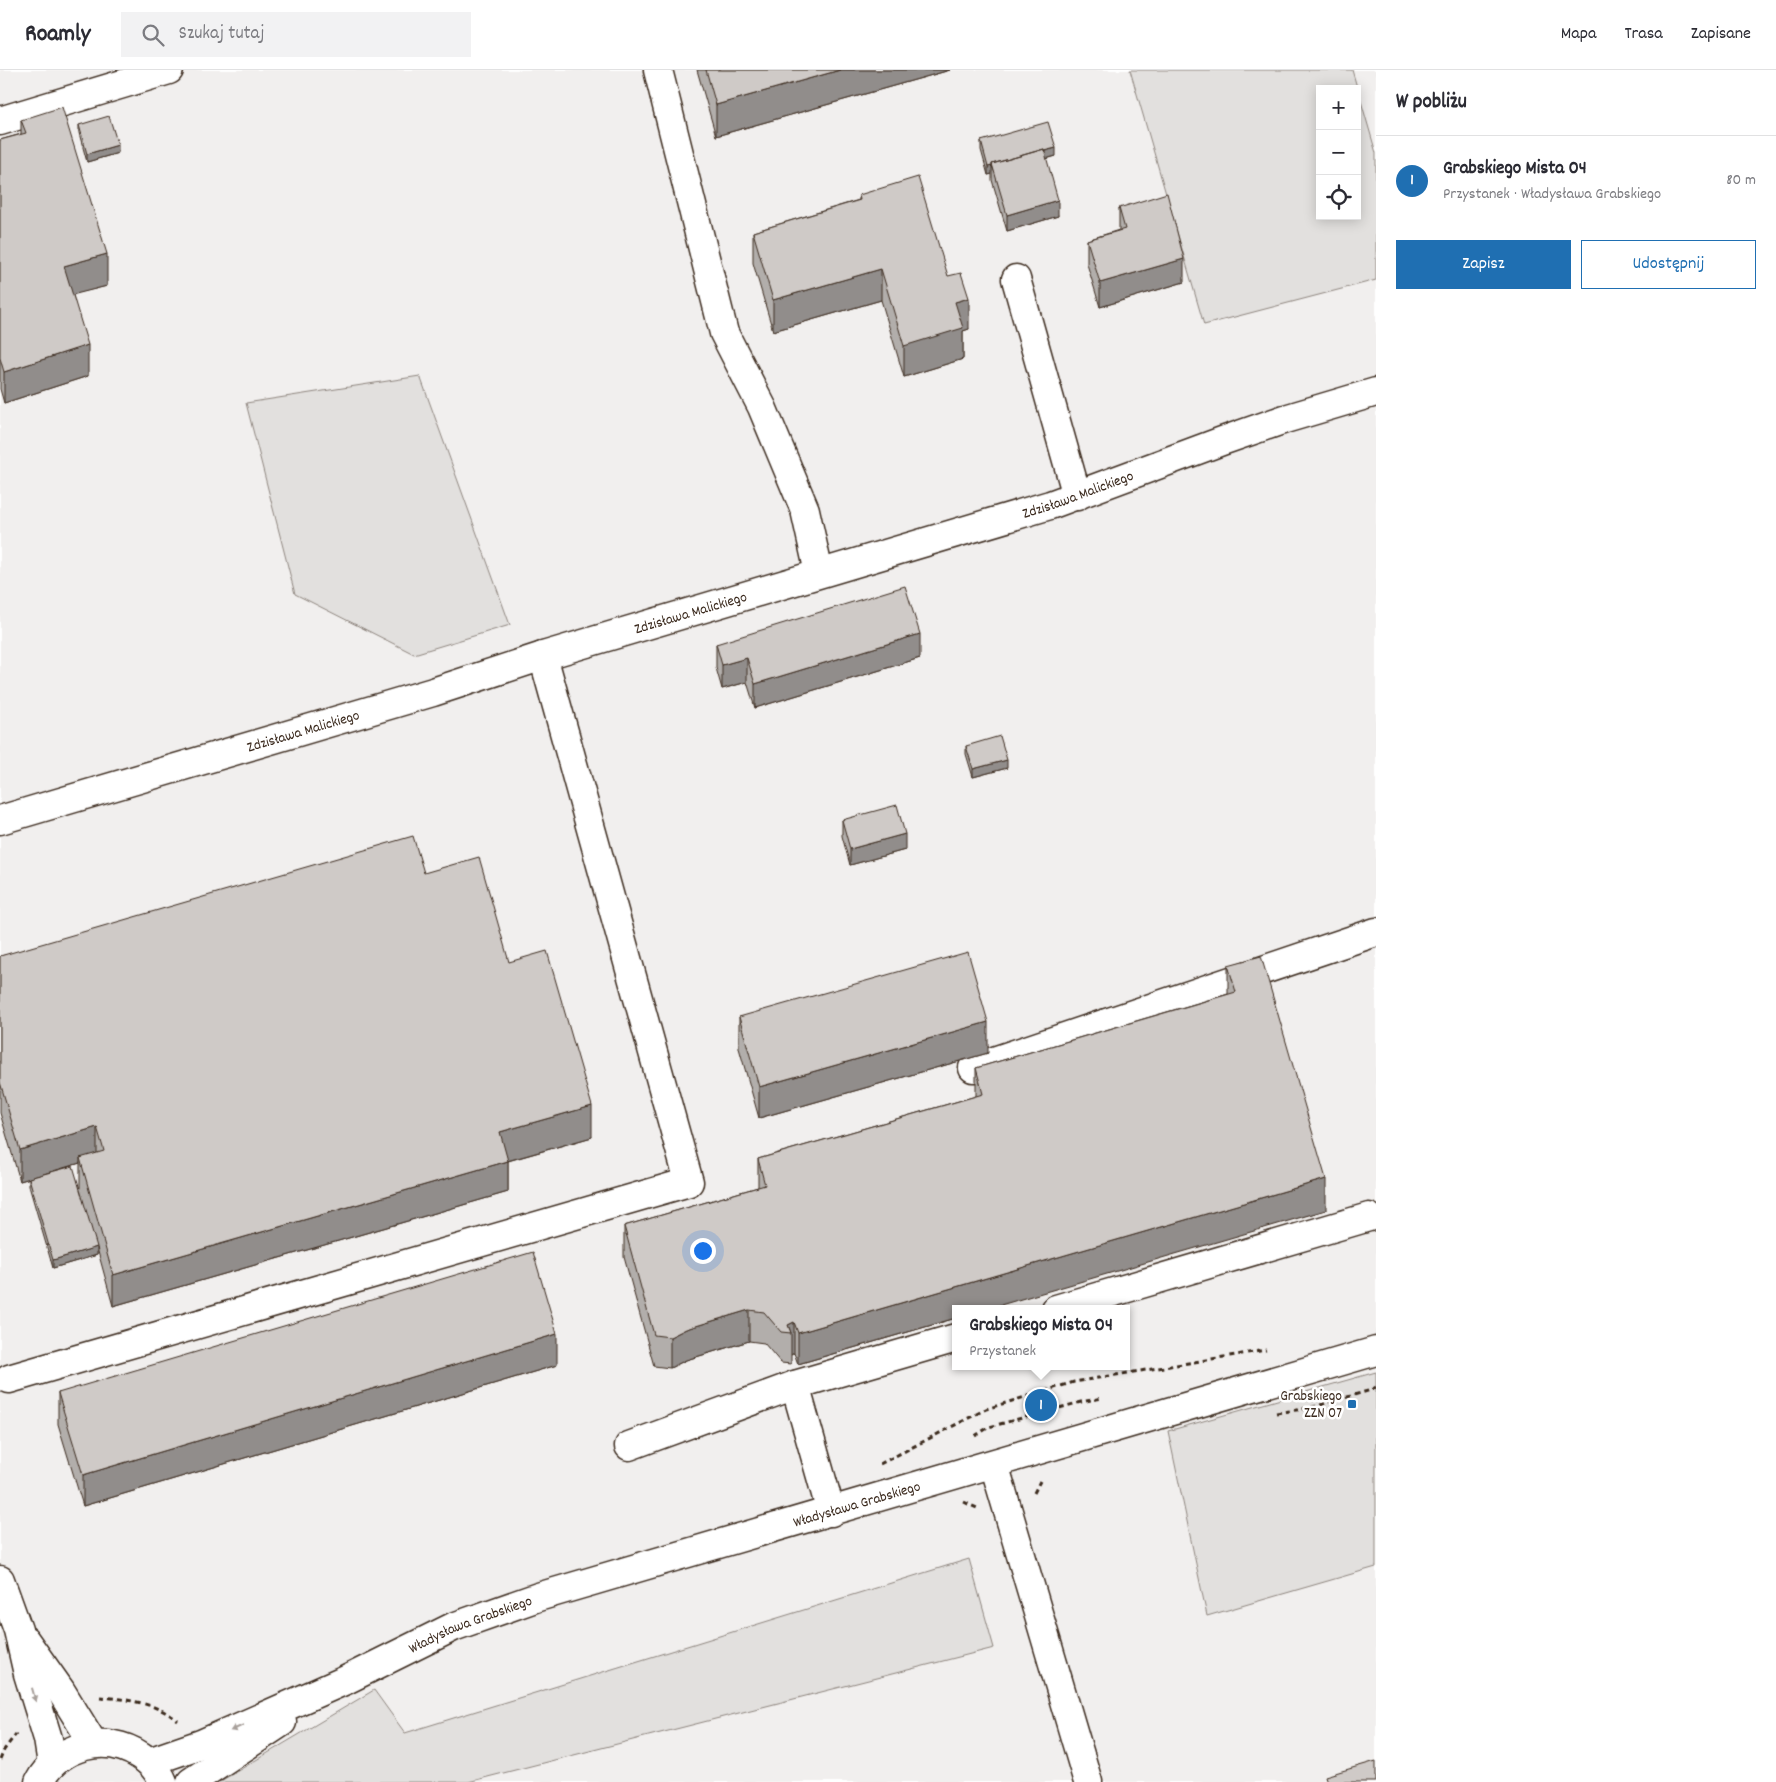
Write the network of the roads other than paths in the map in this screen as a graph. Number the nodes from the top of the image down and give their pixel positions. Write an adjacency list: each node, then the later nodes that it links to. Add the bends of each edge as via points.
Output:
1 (169, 70): 3 (street)
2 (658, 70): 7 (street, via 724,334 762,407 805,510)
3 (0, 121)
4 (1016, 279): 6 (street)
5 (1376, 392): 6 (street, Zdzisława Malickiego, via 1222,440)
6 (1077, 496): 7 (street, Zdzisława Malickiego)
7 (819, 573): 8 (street, Zdzisława Malickiego)
8 (543, 656): 9 (street, Zdzisława Malickiego); 16 (street, via 689,1182)
9 (0, 820)
10 (1376, 932): 11 (street)
11 (974, 1068)
12 (1369, 1217): 13 (street)
13 (1070, 1305)
14 (952, 1339): 17 (street)
15 (1376, 1351): 19 (street, Władysława Grabskiego)
16 (9, 1379)
17 (794, 1386): 18 (street); 20 (street)
18 (629, 1446)
19 (994, 1464): 20 (street, Władysława Grabskiego); 28 (street)
20 (831, 1512): 23 (street, Władysława Grabskiego, via 538,1596 453,1627)
21 (0, 1580): 22 (street)
22 (18, 1630): 24 (street); 26 (street, one-way to 26, via 48,1739)
23 (346, 1680): 25 (street, Władysława Grabskiego, one-way to 25, via 201,1744); 27 (street, Władysława Grabskiego)
24 (93, 1743): 25 (street, via 113,1744 132,1750); 26 (street, via 70,1750)
25 (156, 1772)
26 (45, 1773)
27 (192, 1782)
28 (1088, 1782)

